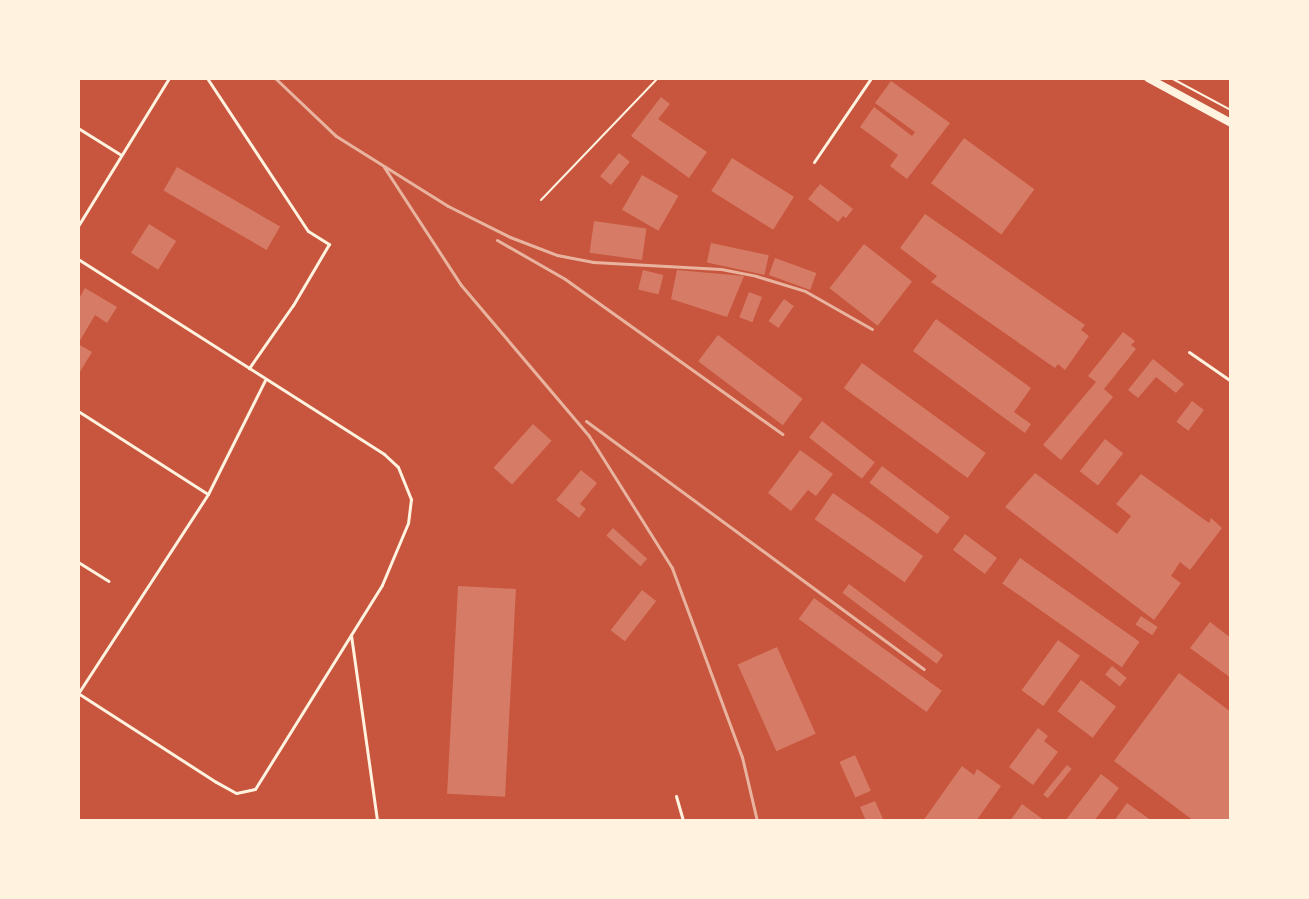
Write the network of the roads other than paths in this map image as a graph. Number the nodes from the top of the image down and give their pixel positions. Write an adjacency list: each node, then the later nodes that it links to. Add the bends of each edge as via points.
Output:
1 (169, 78): 7 (lane)
2 (207, 78): 12 (lane, via 308,231 329,244)
3 (871, 78): 8 (lane)
4 (1148, 78): 5 (street)
5 (1231, 123)
6 (78, 128): 7 (lane)
7 (121, 155): 9 (lane)
8 (814, 162)
9 (78, 226)
10 (78, 259): 12 (lane)
11 (1189, 352): 14 (lane)
12 (248, 369): 13 (lane)
13 (265, 380): 16 (lane); 19 (lane, via 384,454 408,485 411,499 401,546)
14 (1231, 381)
15 (78, 411): 16 (lane)
16 (208, 494): 20 (lane)
17 (78, 562): 18 (lane)
18 (109, 581)
19 (351, 635): 20 (lane, via 255,789 247,793 216,782); 22 (lane)
20 (78, 693)
21 (676, 796): 23 (lane)
22 (377, 821)
23 (683, 821)

